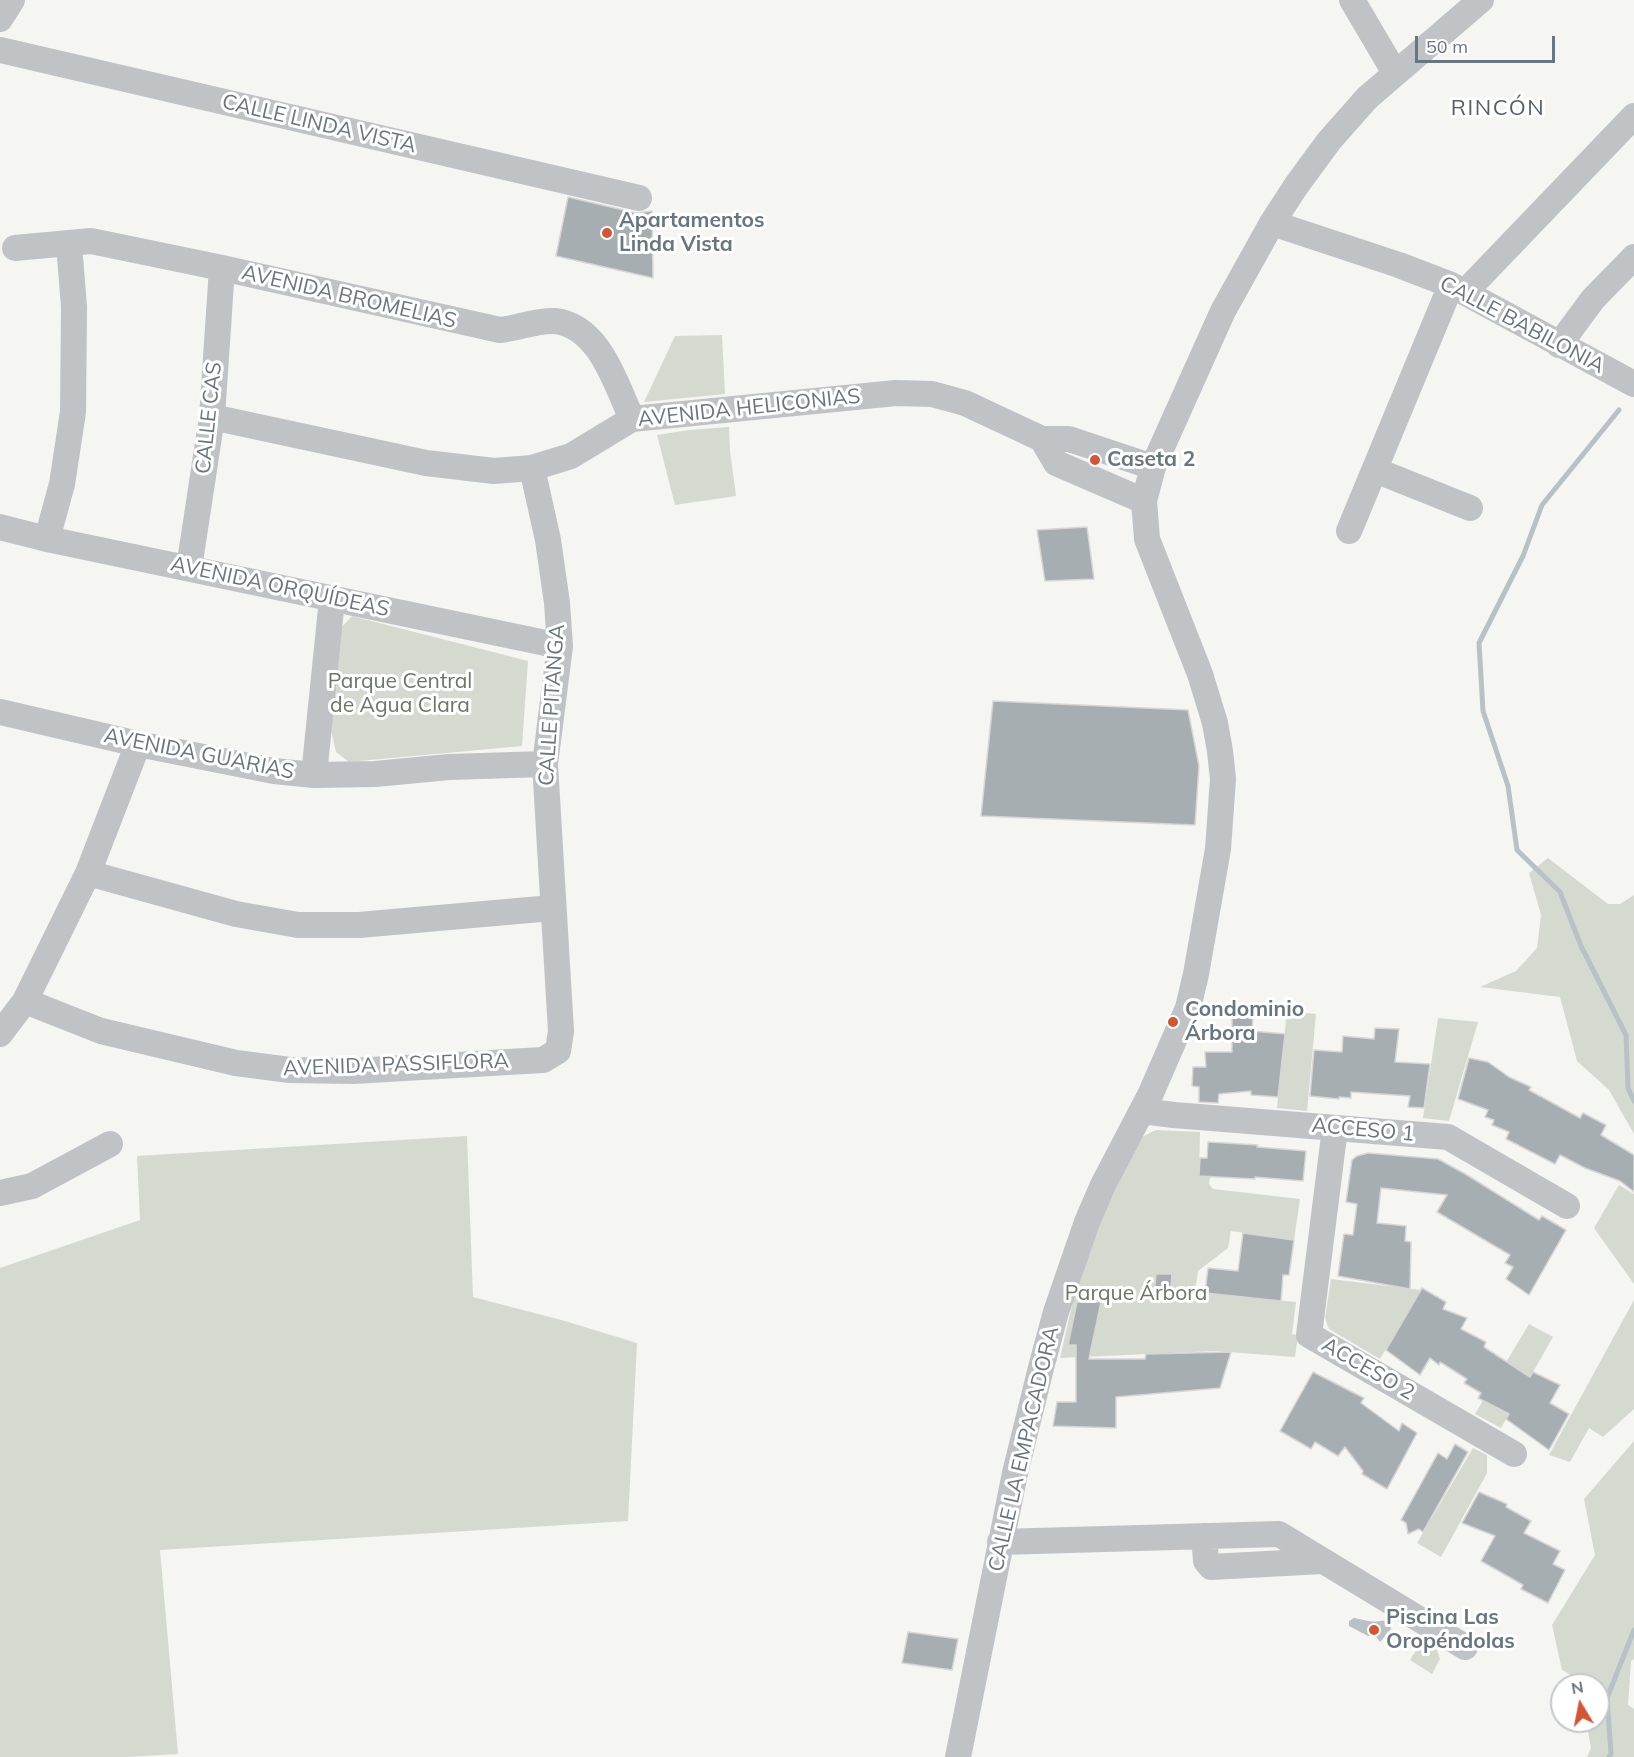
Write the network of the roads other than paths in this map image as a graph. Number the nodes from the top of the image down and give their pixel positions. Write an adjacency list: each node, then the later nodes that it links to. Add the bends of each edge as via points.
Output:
1 (12, 0): 4 (street)
2 (1352, 0): 6 (street)
3 (1481, 0): 6 (street, CALLE LA EMPACADORA)
4 (0, 19)
5 (0, 50): 8 (street, CALLE LINDA VISTA)
6 (1395, 73): 9 (street, CALLE LA EMPACADORA, via 1329,141)
7 (1634, 116): 14 (street)
8 (639, 198)
9 (1272, 223): 14 (street, CALLE BABILONIA); 20 (street, CALLE LA EMPACADORA, via 1223,311)
10 (69, 244): 11 (street, AVENIDA BROMELIAS); 13 (street, AVENIDA BROMELIAS, via 91,241); 27 (street, via 74,307 72,412 62,484)
11 (15, 248)
12 (1634, 257): 15 (street, via 1593,299)
13 (222, 268): 17 (street, CALLE CAS); 18 (street, AVENIDA BROMELIAS, via 500,330 555,321 574,327 588,337 603,359)
14 (1459, 288): 15 (street, CALLE BABILONIA); 22 (street)
15 (1559, 345): 16 (street, CALLE BABILONIA)
16 (1634, 384)
17 (212, 417): 21 (street, AVENIDA HELICONIAS, via 426,463 494,471); 28 (street, CALLE CAS)
18 (632, 419): 19 (street, AVENIDA HELICONIAS, via 896,393 932,394 965,403); 21 (street, AVENIDA HELICONIAS, via 571,456)
19 (1042, 439): 20 (street, AVENIDA HELICONIAS, via 1069,439); 23 (street, via 1056,464)
20 (1153, 467): 23 (street, CALLE LA EMPACADORA)
21 (532, 468): 30 (street, CALLE PITANGA, via 549,540)
22 (1375, 470): 24 (street); 26 (street)
23 (1144, 501): 40 (street, CALLE LA EMPACADORA, via 1147,539 1215,723 1223,779 1218,849 1192,994 1180,1032)
24 (1470, 508)
25 (0, 527): 27 (street, AVENIDA ORQUÍDEAS)
26 (1349, 531)
27 (47, 538): 28 (street, AVENIDA ORQUÍDEAS)
28 (189, 568): 29 (street, AVENIDA ORQUÍDEAS)
29 (332, 599): 30 (street, AVENIDA ORQUÍDEAS); 34 (street)
30 (560, 646): 33 (street, CALLE PITANGA)
31 (0, 712): 32 (street, AVENIDA GUARIAS)
32 (138, 744): 34 (street, AVENIDA GUARIAS); 35 (street)
33 (544, 764): 34 (street, AVENIDA GUARIAS); 36 (street, CALLE PITANGA)
34 (314, 775)
35 (88, 873): 36 (street, via 236,914 298,925 359,925); 37 (street)
36 (552, 908): 39 (street, CALLE PITANGA, via 561,1030)
37 (24, 1001): 38 (street); 39 (street, AVENIDA PASSIFLORA, via 101,1031 236,1064 290,1070 353,1071 533,1061)
38 (0, 1034)
39 (558, 1051)
40 (1142, 1111): 41 (street, ACCESO 1); 46 (street, CALLE LA EMPACADORA, via 1103,1185 1069,1272 1042,1364)
41 (1335, 1128): 44 (street, ACCESO 1, via 1448,1137); 45 (street, ACCESO 2, via 1309,1335)
42 (110, 1144): 43 (street, via 32,1186)
43 (0, 1193)
44 (1567, 1206)
45 (1514, 1454)
46 (1000, 1542): 47 (street, via 1279,1534); 48 (street, CALLE LA EMPACADORA)
47 (1465, 1647)
48 (958, 1757)

